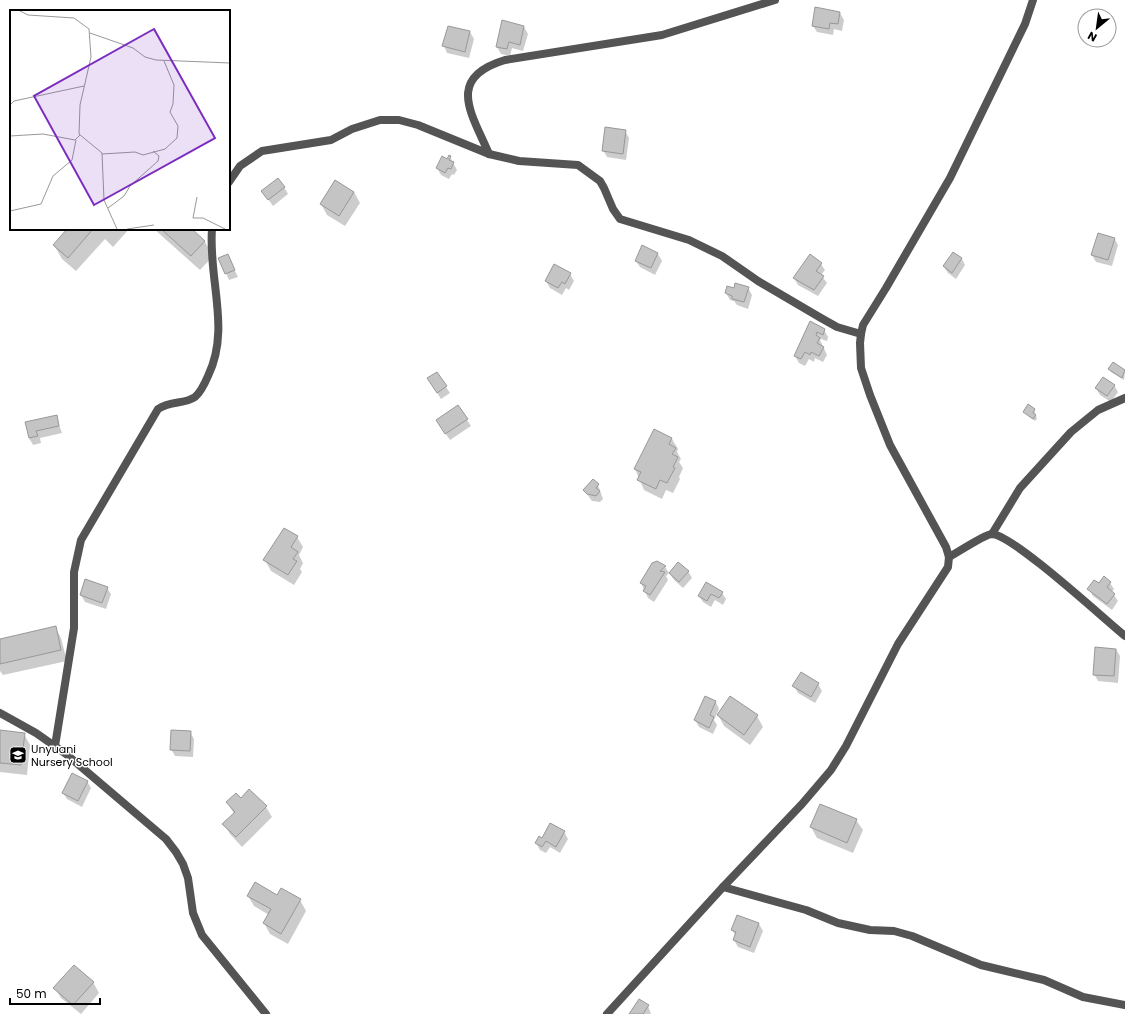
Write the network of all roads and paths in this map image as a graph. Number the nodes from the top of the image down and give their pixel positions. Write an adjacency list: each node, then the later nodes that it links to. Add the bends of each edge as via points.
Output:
1 (774, 0): 3 (street, via 662,35 491,64 473,79 466,97)
2 (1033, 0): 6 (street, via 1025,24 950,178 863,325)
3 (489, 154): 4 (street, via 418,125 399,120 380,120 352,129 331,140 262,151 240,166); 6 (street, via 520,161 578,165 600,181 620,219 689,240 722,256 758,281 837,327)
4 (230, 181)
5 (212, 230): 12 (street, via 210,250 218,302 219,340 213,366 196,396 186,402 167,403 158,409 81,540 74,572 74,628)
6 (861, 334): 9 (street, via 861,368 870,395 890,445 946,547)
7 (1125, 398): 8 (street, via 1098,410 1070,432 1020,488)
8 (992, 534): 9 (street); 10 (street, via 1003,538 1040,564)
9 (949, 557): 13 (street, via 948,566 898,644 846,746 830,770 802,804)
10 (1125, 636)
11 (0, 713): 12 (street)
12 (55, 746): 15 (street, via 166,839 176,852 188,878 194,913 202,934)
13 (723, 886): 14 (street, via 806,910 838,923 906,935 981,964 1044,980 1083,996); 16 (street)
14 (1125, 1005)
15 (266, 1014)
16 (607, 1014)

